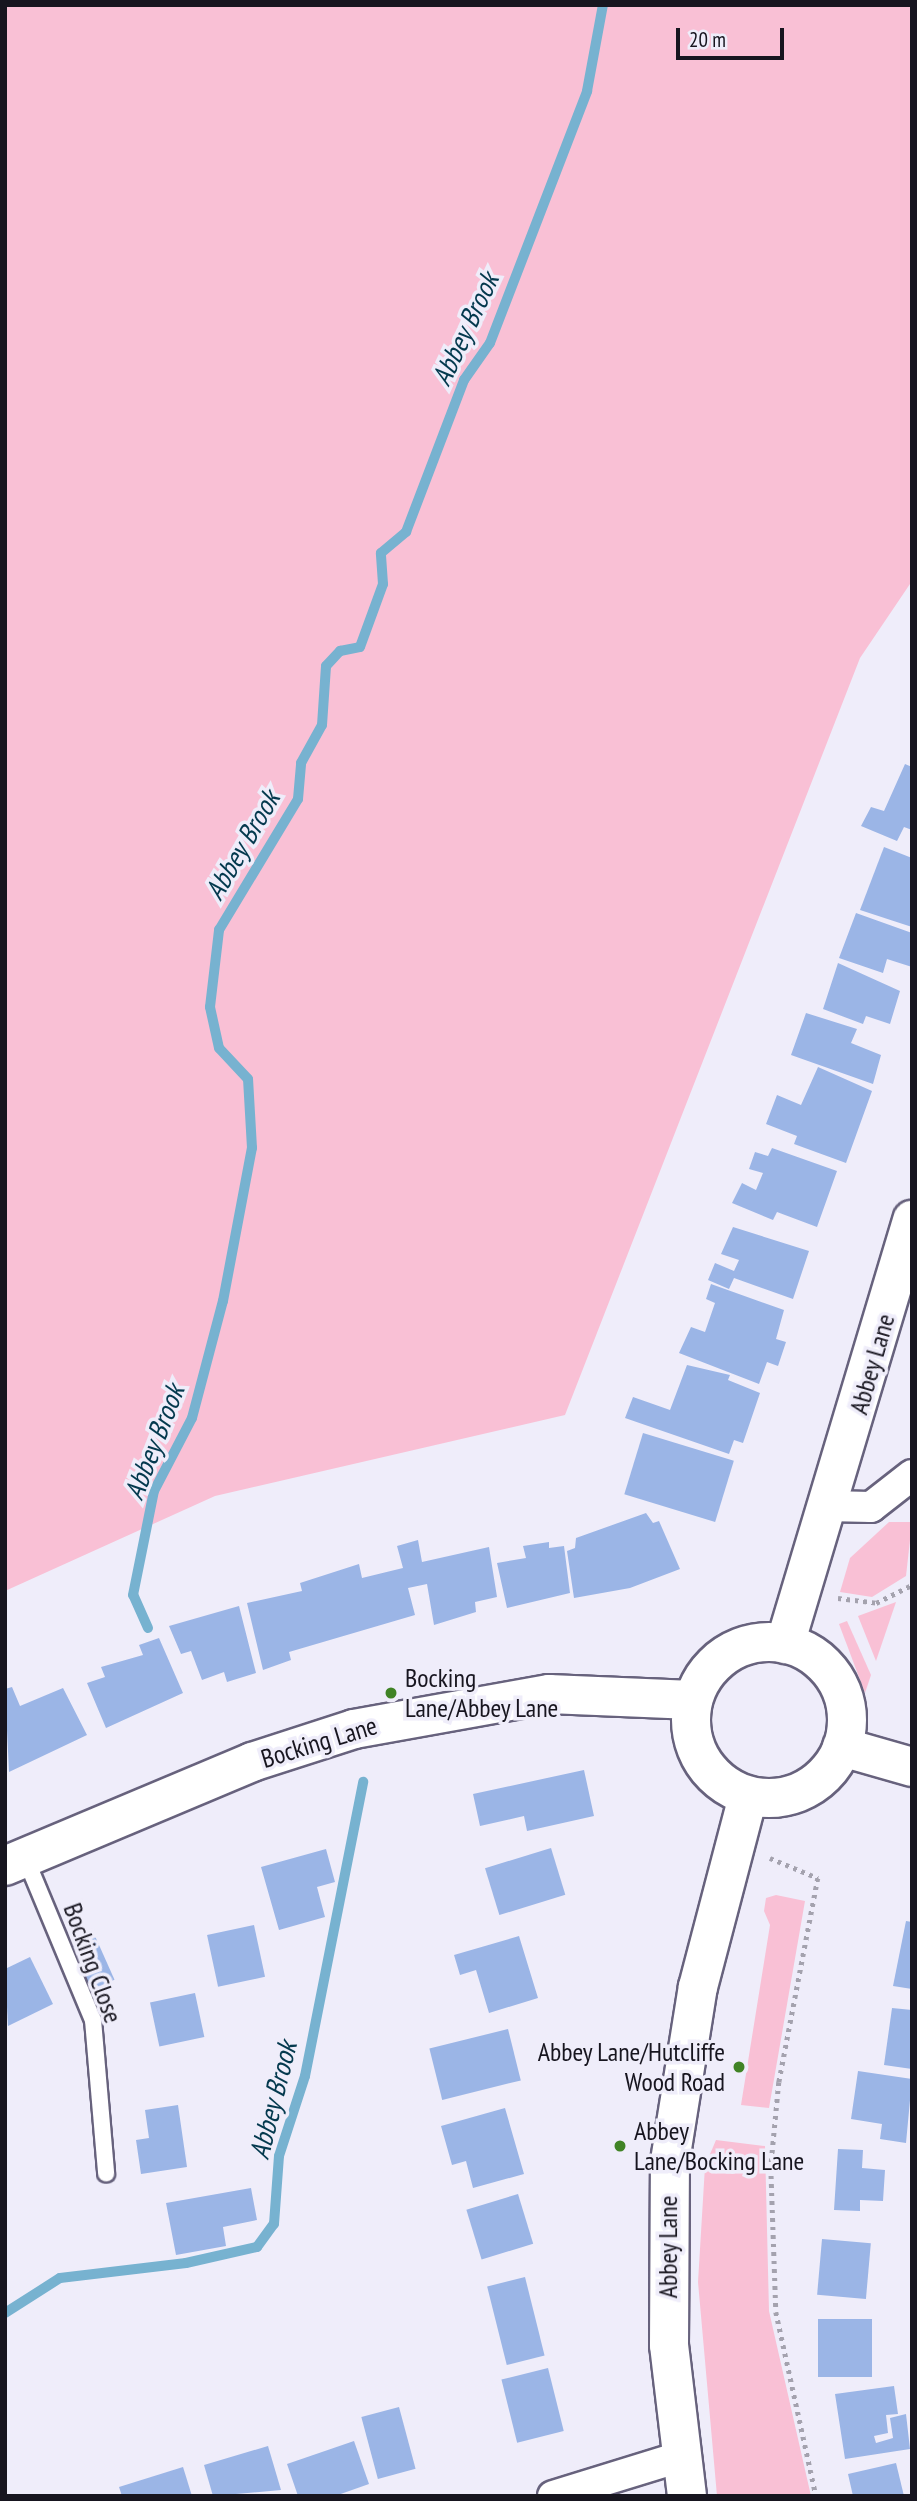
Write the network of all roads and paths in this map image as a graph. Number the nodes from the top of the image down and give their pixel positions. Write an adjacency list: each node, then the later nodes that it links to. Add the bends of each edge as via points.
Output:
1 (912, 1220): 3 (main road, Abbey Lane)
2 (912, 1475): 3 (street, via 871,1507)
3 (827, 1506): 5 (main road, Abbey Lane)
4 (912, 1585): 5 (path, via 867,1605)
5 (802, 1587): 6 (main road, Abbey Lane)
6 (785, 1644): 7 (main road, via 754,1644 728,1653 705,1675); 8 (main road, via 813,1656 836,1680 847,1711)
7 (693, 1700): 10 (main road, via 691,1730 702,1761 723,1784); 12 (main road, Bocking Lane, via 549,1694 355,1729 252,1762)
8 (842, 1747): 9 (main road); 10 (main road, via 832,1767 806,1790 778,1798)
9 (912, 1767)
10 (748, 1796): 11 (main road, Abbey Lane)
11 (734, 1843): 14 (main road, Abbey Lane, via 692,2013 670,2161 667,2289); 17 (path, via 818,1878 779,2082 771,2167 776,2312)
12 (15, 1862): 13 (lane, Bocking Close, via 93,2020)
13 (106, 2173)
14 (680, 2457): 15 (street); 16 (main road, Abbey Lane)
15 (553, 2496)
16 (687, 2496)
17 (816, 2496)

